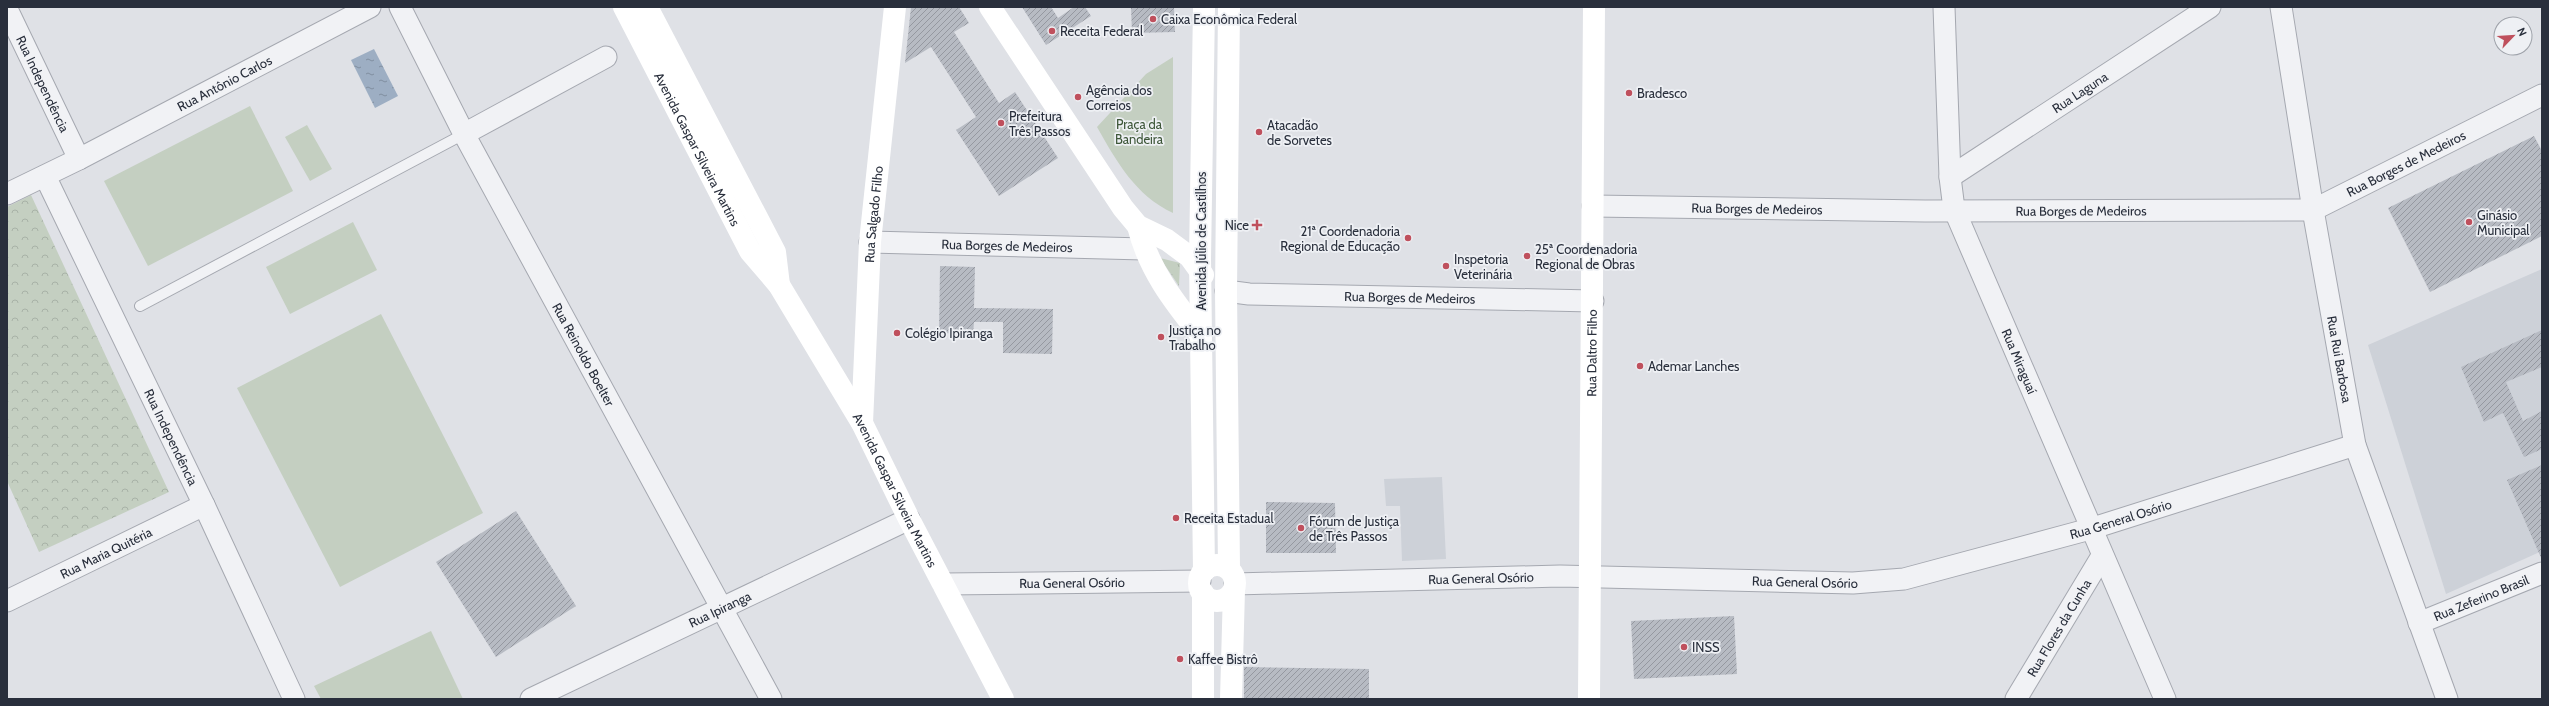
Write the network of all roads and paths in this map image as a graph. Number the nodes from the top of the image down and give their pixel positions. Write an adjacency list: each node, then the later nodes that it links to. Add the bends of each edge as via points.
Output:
1 (370, 7): 17 (street, Rua Antônio Carlos)
2 (400, 7): 16 (street, Rua Reinoldo Boelter)
3 (624, 7): 28 (street, Avenida Gaspar Silveira Martins, via 750,251)
4 (647, 7): 28 (street, Avenida Gaspar Silveira Martins, via 775,252)
5 (895, 7): 25 (street, Rua Salgado Filho)
6 (990, 7): 24 (street, via 1122,208)
7 (1204, 7): 27 (street, Avenida Júlio de Castilhos)
8 (1229, 7): 29 (street, Avenida Júlio de Castilhos)
9 (1594, 7): 21 (street, Rua Daltro Filho)
10 (1944, 7): 19 (street, Rua Miraguaí)
11 (2210, 7): 19 (street, Rua Laguna)
12 (2281, 7): 23 (street, Rua Rui Barbosa)
13 (7, 9): 17 (street, Rua Independência)
14 (606, 57): 16 (street)
15 (2542, 95): 23 (street, Rua Borges de Medeiros)
16 (464, 134): 31 (lane); 45 (street, Rua Reinoldo Boelter)
17 (80, 159): 18 (street, Rua Antônio Carlos)
18 (45, 176): 20 (street, Rua Antônio Carlos); 35 (street, Rua Independência)
19 (1950, 177): 22 (street, Rua Miraguaí)
20 (7, 194)
21 (1592, 206): 22 (street, Rua Borges de Medeiros); 30 (street, Rua Daltro Filho)
22 (1954, 210): 23 (street, Rua Borges de Medeiros); 37 (street, Rua Miraguaí)
23 (2314, 210): 34 (street, Rua Rui Barbosa)
24 (1138, 226): 26 (street); 27 (street, via 1168,240 1190,256)
25 (870, 242): 26 (street, Rua Borges de Medeiros); 33 (street, Rua Salgado Filho)
26 (1144, 249): 32 (street, via 1172,299)
27 (1201, 272): 29 (street, via 1212,286); 32 (street, Avenida Júlio de Castilhos)
28 (779, 285): 33 (street, Avenida Gaspar Silveira Martins)
29 (1226, 291): 30 (street, Rua Borges de Medeiros, via 1249,294); 41 (street, Avenida Júlio de Castilhos)
30 (1593, 301): 40 (street, Rua Daltro Filho)
31 (140, 306)
32 (1200, 334): 42 (street, Avenida Júlio de Castilhos)
33 (862, 424): 36 (street, Avenida Gaspar Silveira Martins)
34 (2355, 445): 37 (street, Rua General Osório); 46 (street, Rua Rui Barbosa)
35 (204, 505): 44 (street, Rua Maria Quitéria); 47 (street, Rua Independência)
36 (909, 519): 43 (street, Avenida Gaspar Silveira Martins); 45 (street, Rua Ipiranga)
37 (2090, 529): 38 (street, Rua Miraguaí); 40 (street, Rua General Osório, via 1904,579 1853,583)
38 (2102, 556): 54 (street, Rua Flores da Cunha); 55 (street, Rua Miraguaí)
39 (2542, 573): 46 (street, Rua Zeferino Brasil)
40 (1589, 576): 41 (street, Rua General Osório); 53 (street, Rua Daltro Filho)
41 (1233, 581): 42 (street, via 1217,565 1212,565); 42 (street, via 1230,595 1220,600 1209,598); 52 (street, Avenida Júlio de Castilhos)
42 (1202, 582): 43 (street, Rua General Osório); 51 (street, Avenida Júlio de Castilhos)
43 (944, 584): 50 (street, Avenida Gaspar Silveira Martins)
44 (7, 601)
45 (723, 608): 48 (street, Rua Ipiranga); 49 (street, Rua Reinoldo Boelter)
46 (2419, 623): 56 (street, Rua Rui Barbosa)
47 (294, 699)
48 (531, 699)
49 (771, 699)
50 (1003, 699)
51 (1203, 699)
52 (1232, 699)
53 (1589, 699)
54 (2016, 699)
55 (2164, 699)
56 (2446, 699)

